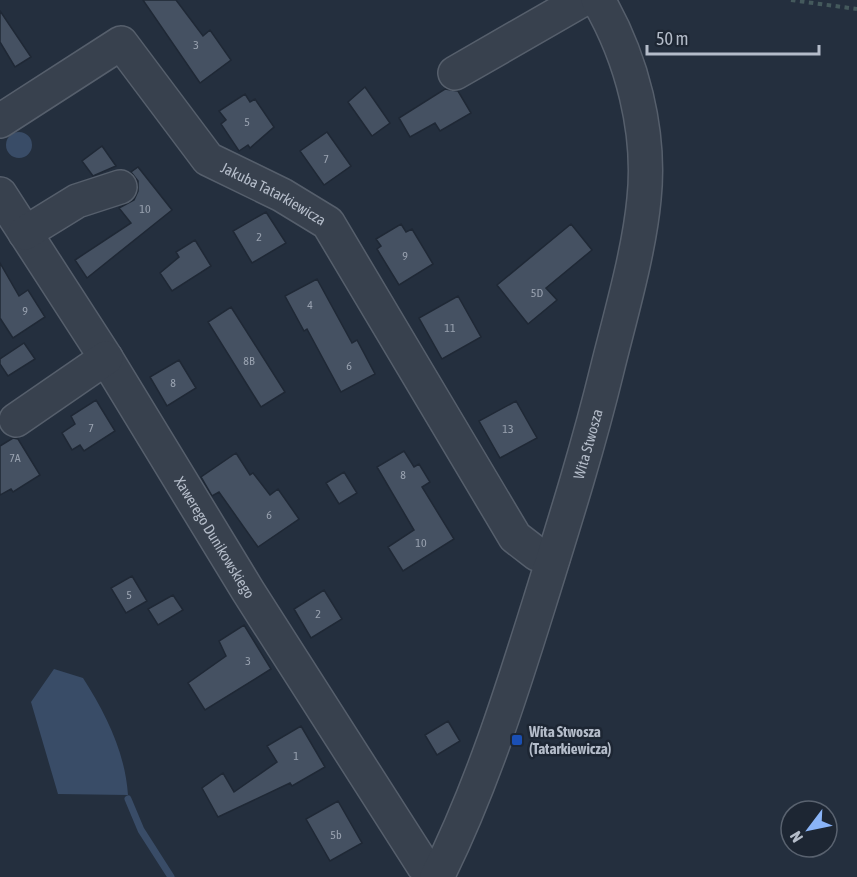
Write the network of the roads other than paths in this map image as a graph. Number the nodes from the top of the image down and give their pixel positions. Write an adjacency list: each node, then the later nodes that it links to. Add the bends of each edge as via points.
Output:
1 (582, 0): 3 (street)
2 (598, 0): 10 (street, Wita Stwosza, via 614,26 634,91 644,145 644,199 627,288 586,455)
3 (454, 73)
4 (0, 121): 10 (street, Jakuba Tatarkiewicza, via 122,43 208,159 282,195 328,223 515,537 537,554)
5 (120, 187): 7 (street, via 77,201)
6 (0, 194): 7 (street, Xawerego Dunikowskiego)
7 (25, 233): 8 (street, Xawerego Dunikowskiego)
8 (106, 357): 9 (street); 11 (street, Xawerego Dunikowskiego, via 423,865)
9 (16, 420)
10 (554, 558): 11 (street, Wita Stwosza, via 502,720)
11 (438, 875)

